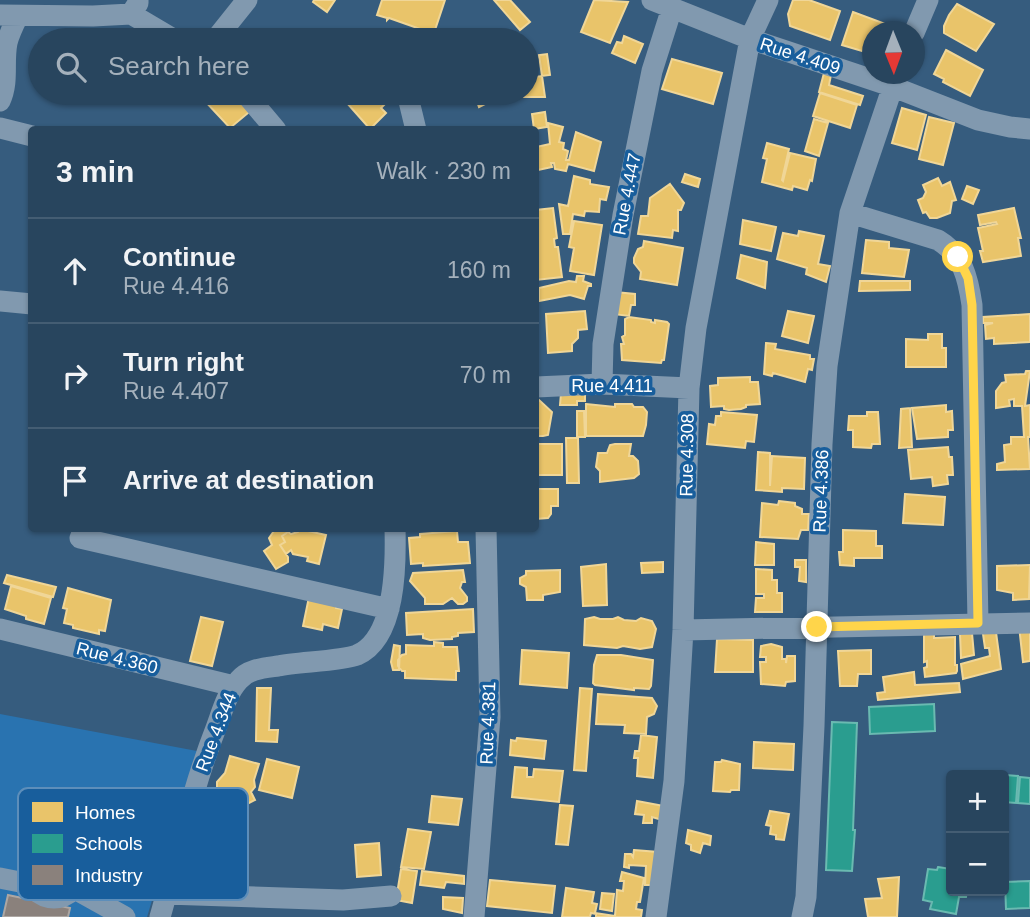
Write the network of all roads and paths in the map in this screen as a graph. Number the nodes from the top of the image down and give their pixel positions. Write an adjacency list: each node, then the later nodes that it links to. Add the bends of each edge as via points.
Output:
1 (247, 0): 10 (street)
2 (652, 0): 6 (street, Rue 4.409)
3 (768, 0): 11 (street, Rue 4.308)
4 (928, 0): 8 (street)
5 (134, 7): 7 (street, via 93,16); 9 (street)
6 (681, 7): 11 (street, Rue 4.409); 26 (street, Rue 4.447, via 652,71 623,215 603,344)
7 (9, 15): 15 (street, via 6,81)
8 (920, 21)
9 (160, 28)
10 (225, 28)
11 (750, 39): 12 (street, Rue 4.409); 28 (street, Rue 4.308)
12 (862, 71)
13 (893, 84): 23 (street, Rue 4.386)
14 (902, 84): 21 (street, Rue 4.409, via 978,120)
15 (0, 101)
16 (255, 105): 18 (street)
17 (410, 105): 19 (street)
18 (273, 126)
19 (415, 126)
20 (0, 128): 22 (street)
21 (1030, 129)
22 (28, 135)
23 (850, 213): 33 (street, via 938,240 958,257 968,278); 35 (street, Rue 4.386, via 827,366)
24 (0, 301): 25 (street)
25 (28, 304)
26 (602, 384): 27 (street, Rue 4.411); 28 (street, Rue 4.411)
27 (539, 387)
28 (688, 387): 37 (street, Rue 4.308)
29 (395, 532): 32 (street, Rue 4.344)
30 (486, 532): 48 (street, Rue 4.381, via 490,717)
31 (80, 538): 32 (street)
32 (389, 610): 38 (street, Rue 4.344, via 370,646 355,656 250,671)
33 (978, 623): 34 (street); 35 (street)
34 (1030, 623)
35 (817, 627): 37 (street); 50 (street, Rue 4.386)
36 (0, 629): 38 (street, Rue 4.360)
37 (683, 630): 49 (street, Rue 4.308, via 674,781)
38 (233, 686): 39 (street, Rue 4.344)
39 (196, 788)
40 (0, 878): 41 (street)
41 (18, 882)
42 (391, 896): 43 (street, via 343,900)
43 (248, 897)
44 (95, 900): 46 (street)
45 (164, 900): 47 (street, Rue 4.344)
46 (125, 917)
47 (160, 917)
48 (474, 917)
49 (656, 917)
50 (802, 917)

